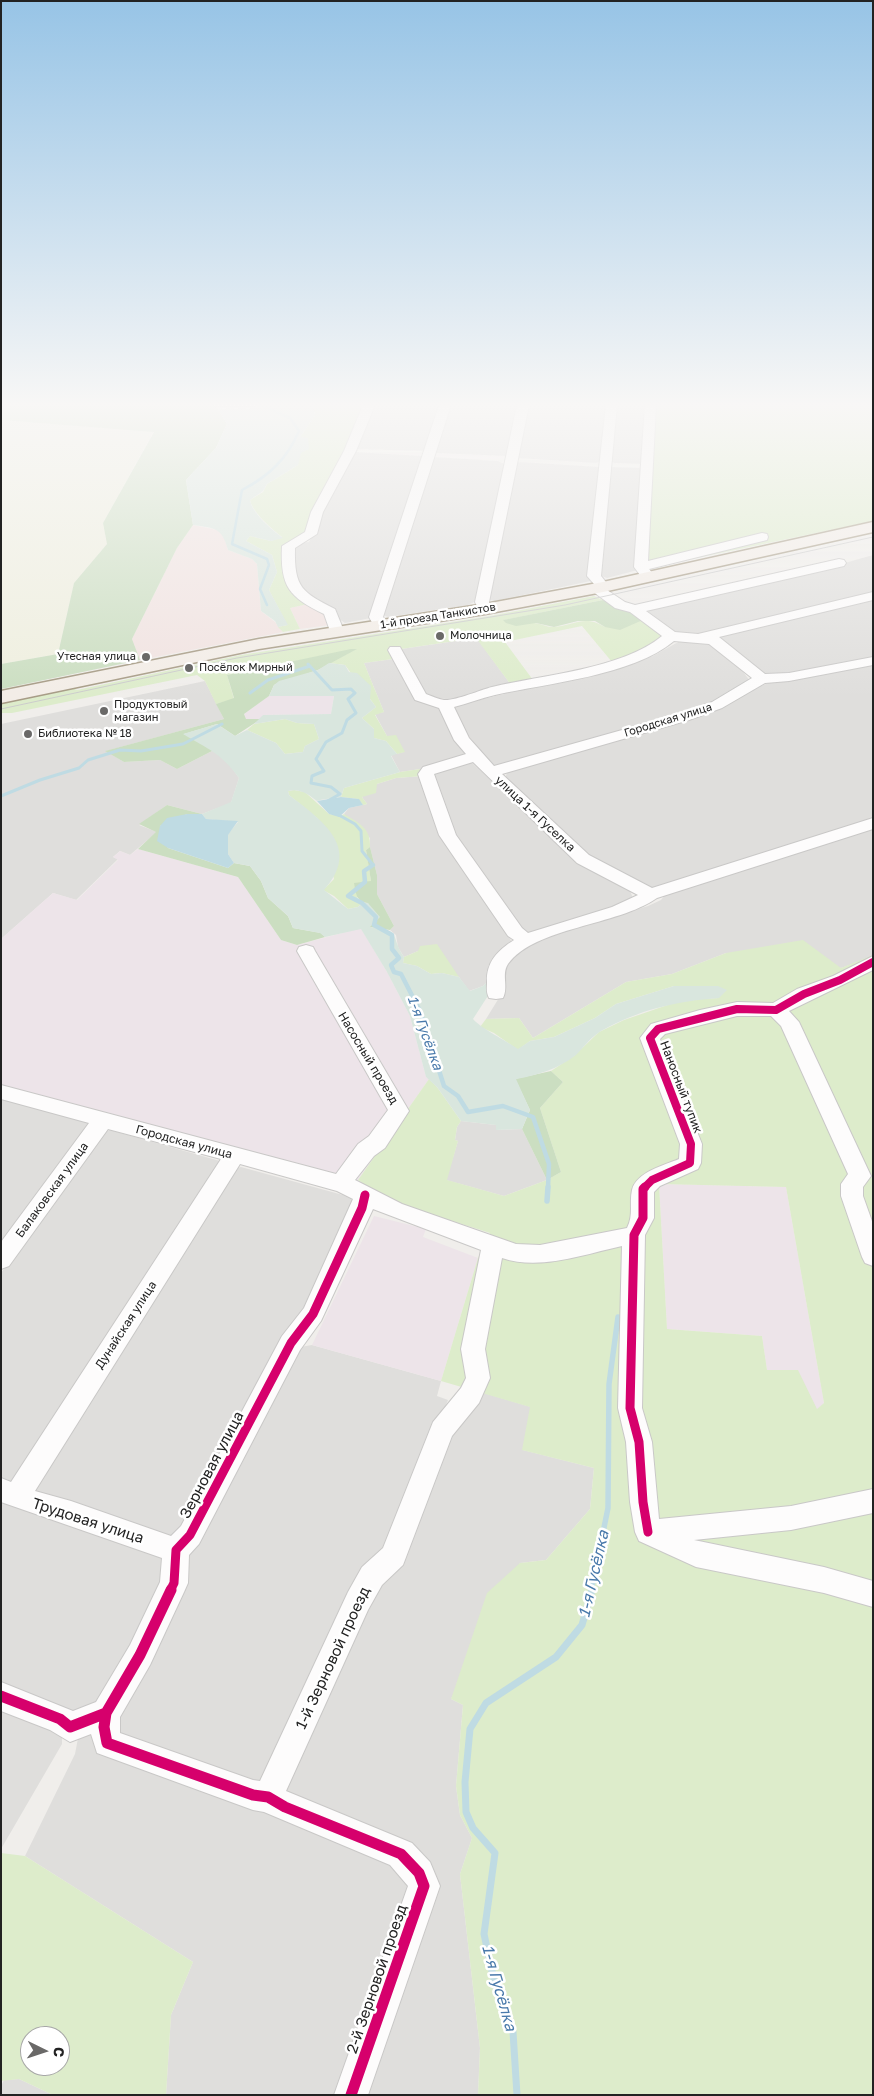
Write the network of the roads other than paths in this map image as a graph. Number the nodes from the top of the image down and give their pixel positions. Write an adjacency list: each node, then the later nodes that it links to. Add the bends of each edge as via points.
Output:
1 (322, 503): 15 (street, via 311,534 289,546 287,564 301,597 330,612)
2 (413, 503): 14 (street, via 376,617)
3 (502, 503): 12 (street, via 482,602)
4 (601, 503): 10 (street, via 594,576)
5 (646, 503): 9 (street)
6 (873, 527): 9 (main road, 1-й проезд Танкистов)
7 (762, 537): 9 (street)
8 (839, 563): 13 (street)
9 (644, 572): 10 (main road, 1-й проезд Танкистов)
10 (599, 587): 12 (main road, 1-й проезд Танкистов); 13 (street, via 620,606)
11 (873, 596): 17 (street)
12 (485, 609): 14 (main road, 1-й проезд Танкистов)
13 (635, 609): 16 (street)
14 (380, 625): 15 (main road, 1-й проезд Танкистов)
15 (337, 631): 21 (main road, 1-й проезд Танкистов, via 196,656)
16 (671, 636): 17 (street); 22 (street, via 648,652 614,663)
17 (698, 638): 20 (street, via 713,640)
18 (395, 650): 22 (street, via 420,697)
19 (873, 661): 20 (street, Городская улица)
20 (762, 679): 24 (street, Городская улица, via 717,705 684,717)
21 (1, 697)
22 (445, 705): 23 (street, улица 1-я Гуселка, via 462,740)
23 (476, 756): 24 (street, улица 1-я Гуселка); 27 (street, via 429,770 426,774 448,835 515,932)
24 (491, 772): 26 (street, улица 1-я Гуселка, via 584,859)
25 (873, 823): 26 (street)
26 (651, 894): 27 (street, via 634,905)
27 (525, 940): 30 (street, via 499,962)
28 (306, 951): 36 (street, Насосный проезд, via 399,1111 377,1142 366,1150 347,1174)
29 (871, 965): 31 (street)
30 (496, 993)
31 (776, 1010): 35 (street, via 789,1022); 37 (street, Наносный тупик, via 737,1009 658,1029 650,1038 691,1144 690,1163 652,1180 643,1190 643,1218)
32 (1, 1092): 33 (street, Городская улица)
33 (103, 1120): 34 (street, Городская улица); 40 (street, Балаковская улица)
34 (235, 1155): 36 (street, Городская улица); 41 (street, Дунайская улица)
35 (866, 1176): 39 (street, via 852,1184 852,1196)
36 (354, 1189): 38 (street, Городская улица, via 394,1210); 44 (street, Зерновая улица, via 362,1208 313,1314 291,1343 190,1535)
37 (634, 1235): 38 (street, Городская улица, via 540,1254 515,1253); 43 (street, via 630,1408 639,1442)
38 (493, 1246): 48 (street, 1-й Зерновой проезд, via 473,1349 478,1378 470,1395 442,1430 393,1556 372,1576 358,1601)
39 (873, 1257)
40 (1, 1260)
41 (9, 1493): 44 (street, Трудовая улица)
42 (873, 1502): 43 (street, via 791,1518)
43 (648, 1532): 45 (street, via 696,1554 824,1580)
44 (176, 1550): 47 (street, via 174,1583 140,1655)
45 (873, 1594)
46 (1, 1696): 47 (street, via 60,1719 70,1727)
47 (106, 1713): 48 (street, via 107,1743 253,1795)
48 (268, 1797): 49 (street, 2-й Зерновой проезд, via 401,1854 419,1873 424,1886)
49 (351, 2095)

